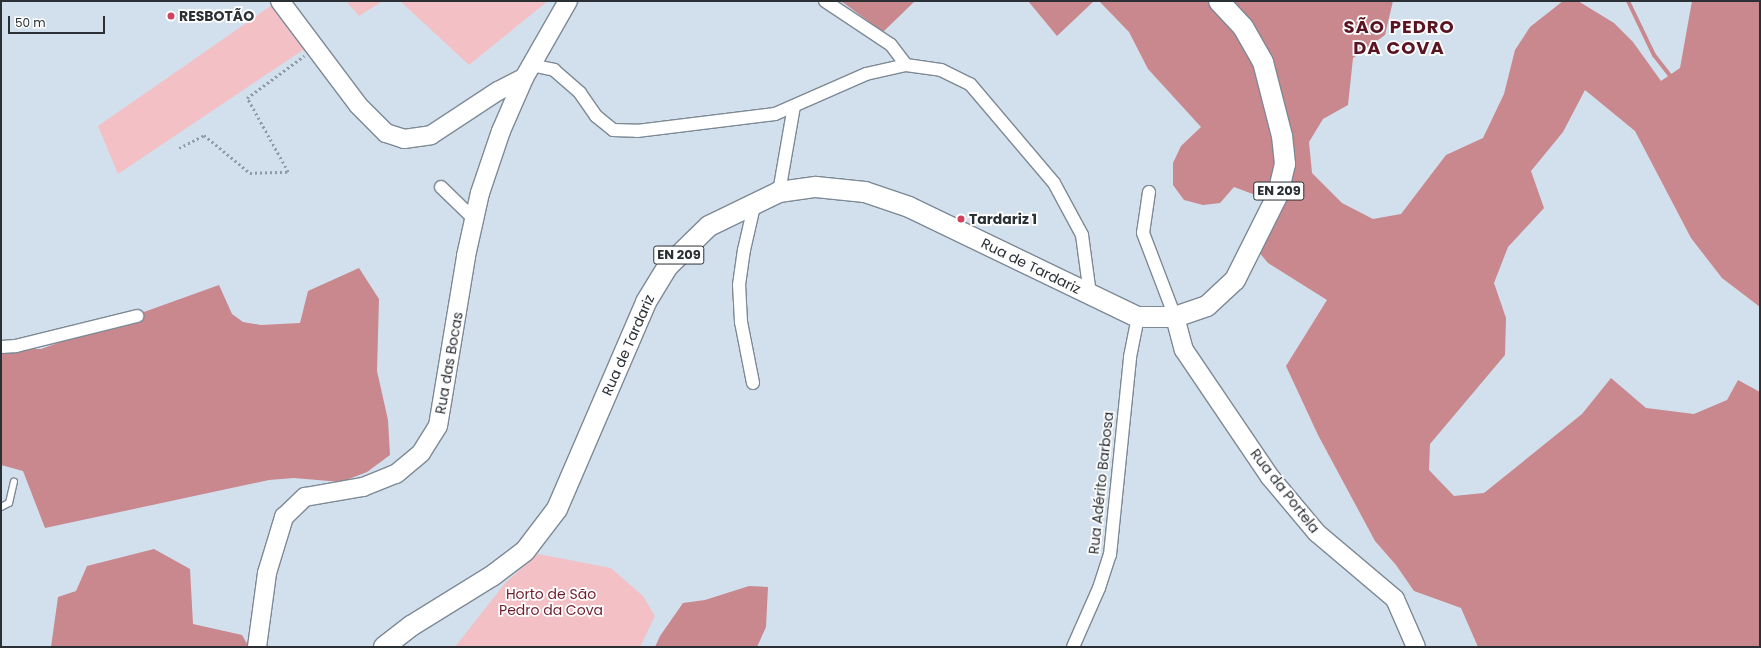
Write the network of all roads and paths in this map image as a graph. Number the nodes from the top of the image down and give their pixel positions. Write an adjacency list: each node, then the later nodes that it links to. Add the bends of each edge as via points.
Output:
1 (280, 1): 5 (street)
2 (568, 1): 7 (street, Rua das Bocas)
3 (825, 1): 6 (street, via 891,45)
4 (1220, 1): 18 (main road, Rua de Tardariz / EN 209, via 1243,27 1263,62 1282,136 1285,164 1278,194 1235,280 1207,306)
5 (316, 48): 7 (street, via 358,105 386,132 404,139 431,135); 9 (path, via 247,98 288,172 250,174 204,135)
6 (906, 65): 8 (street, via 866,74); 15 (street, via 941,70 970,84 1054,184 1082,235)
7 (528, 72): 8 (street, via 554,70 580,93 596,116 613,130 637,131 714,123 775,114); 14 (street, Rua das Bocas, via 501,132)
8 (794, 106): 11 (street)
9 (179, 148)
10 (441, 187): 14 (street)
11 (779, 192): 13 (main road, Rua de Tardariz / EN 209); 15 (main road, Rua de Tardariz / EN 209, via 816,187 858,192 909,207)
12 (1149, 192): 18 (street, via 1144,233)
13 (755, 202): 20 (street, via 744,250 740,285 741,322); 24 (main road, Rua de Tardariz / EN 209, via 709,226 668,266 646,302 557,509 525,551 492,576 411,626)
14 (474, 219): 23 (street, Rua das Bocas, via 438,426 421,454 396,474 362,487 305,497 284,517 267,573)
15 (1090, 294): 17 (main road, Rua de Tardariz / EN 209)
16 (136, 316): 19 (street, via 16,346)
17 (1138, 317): 18 (main road, Rua de Tardariz / EN 209); 25 (street, Rua Adérito Barbosa, via 1130,357 1110,555 1099,588)
18 (1176, 317): 26 (street, Rua da Portela, via 1184,350 1270,477 1317,533 1395,599)
19 (1, 347)
20 (753, 384)
21 (14, 482): 22 (lane, via 9,503)
22 (1, 507)
23 (257, 647)
24 (384, 647)
25 (1072, 647)
26 (1416, 647)

